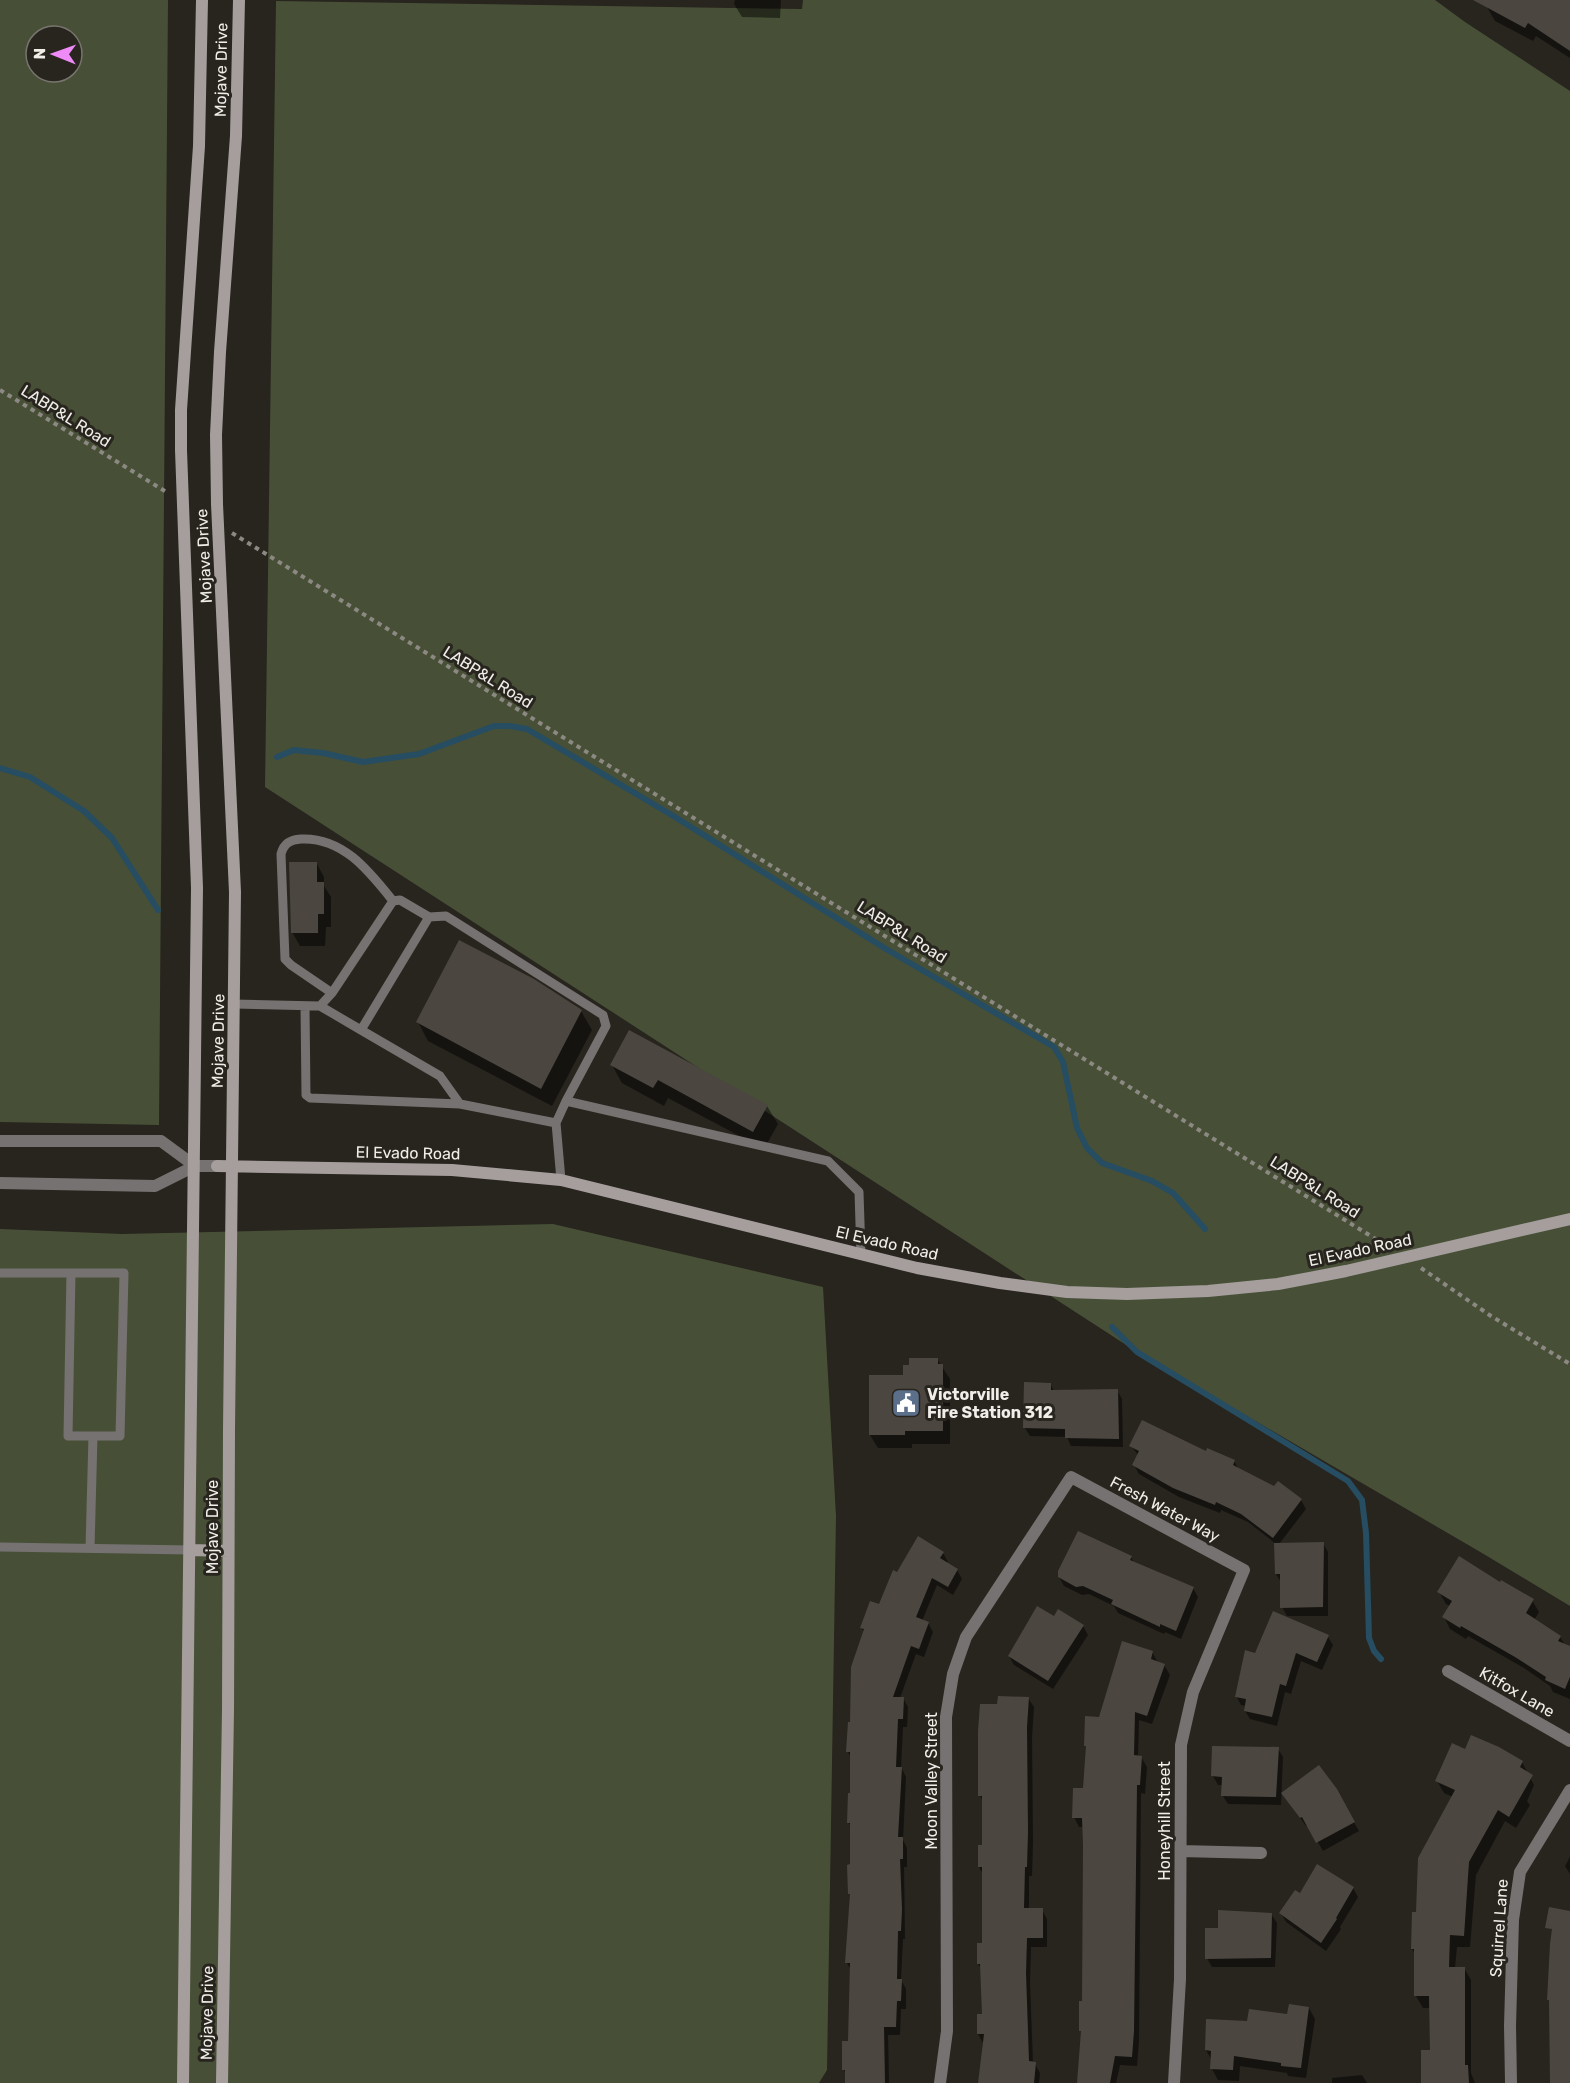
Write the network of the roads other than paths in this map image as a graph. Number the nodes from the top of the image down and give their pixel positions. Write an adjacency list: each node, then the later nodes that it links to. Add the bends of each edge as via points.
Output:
1 (202, 0): 14 (main road, Mojave Drive, via 199,147 181,410 181,501 197,888)
2 (239, 0): 6 (main road, Mojave Drive, via 236,136 216,423 235,892)
3 (393, 901): 4 (lane, via 399,900); 5 (lane); 5 (lane, via 367,868 324,841 295,840 282,848 285,959)
4 (429, 917): 9 (lane); 10 (lane, via 446,915 603,1015 606,1026)
5 (332, 993): 8 (lane)
6 (234, 1004): 7 (lane); 16 (main road, Mojave Drive)
7 (305, 1006): 8 (lane); 11 (lane, via 306,1095 310,1098)
8 (320, 1006): 9 (lane)
9 (361, 1030): 11 (lane, via 440,1076)
10 (566, 1101): 12 (lane); 20 (lane, via 828,1161 859,1192)
11 (460, 1104): 12 (lane)
12 (556, 1123): 17 (lane)
13 (0, 1141): 14 (street, via 161,1141)
14 (195, 1166): 15 (street, El Evado Road); 18 (street, El Evado Road, via 155,1186); 33 (main road, Mojave Drive)
15 (217, 1166): 16 (main road, El Evado Road)
16 (233, 1166): 17 (main road, El Evado Road, via 452,1170); 34 (main road, Mojave Drive)
17 (561, 1180): 20 (main road, El Evado Road)
18 (0, 1183)
19 (1570, 1219): 20 (main road, El Evado Road, via 1278,1284 1208,1291 1067,1292)
20 (861, 1255)
21 (0, 1273): 22 (lane)
22 (71, 1273): 24 (lane, via 124,1273); 29 (lane, via 74,1370 68,1436)
23 (111, 1341): 24 (lane)
24 (122, 1341): 26 (lane)
25 (110, 1370): 26 (lane)
26 (122, 1371): 28 (lane)
27 (109, 1399): 28 (lane)
28 (121, 1400): 29 (lane, via 120,1436)
29 (93, 1436): 32 (lane)
30 (1071, 1477): 35 (street, Fresh Water Way); 43 (street, Moon Valley Street, via 966,1637 953,1674 946,1717 947,2031)
31 (0, 1547): 32 (lane)
32 (90, 1548): 33 (lane)
33 (191, 1550): 34 (main road); 41 (main road, Mojave Drive)
34 (228, 1551): 42 (main road, Mojave Drive)
35 (1244, 1570): 39 (street, Honeyhill Street, via 1193,1692 1185,1724 1181,1744)
36 (1448, 1671): 37 (street, Kitfox Lane)
37 (1570, 1741)
38 (1570, 1790): 45 (street, Squirrel Lane, via 1520,1872 1513,1920)
39 (1180, 1851): 40 (street); 44 (street, Honeyhill Street, via 1180,1979)
40 (1261, 1853)
41 (183, 2083)
42 (222, 2083)
43 (940, 2083)
44 (1174, 2083)
45 (1511, 2083)

